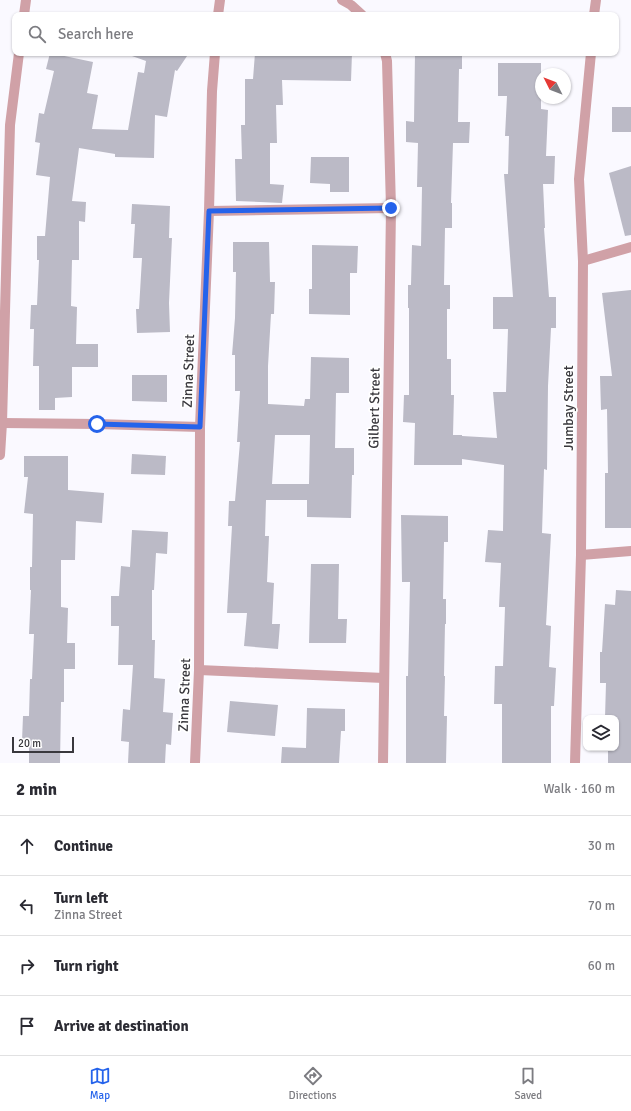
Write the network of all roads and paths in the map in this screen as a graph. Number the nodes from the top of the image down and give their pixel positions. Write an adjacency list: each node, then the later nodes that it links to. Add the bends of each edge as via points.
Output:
1 (26, 0): 5 (street)
2 (220, 0): 6 (street)
3 (342, 0): 7 (street)
4 (596, 0): 8 (street)
5 (24, 12)
6 (218, 12)
7 (359, 12)
8 (594, 12)
9 (19, 56): 17 (street, via 10,125)
10 (215, 56): 14 (street, Zinna Street)
11 (386, 56): 13 (street, Gilbert Street)
12 (591, 56): 16 (street, Jumbay Street, via 579,179)
13 (391, 208): 14 (street); 24 (street, Gilbert Street)
14 (209, 211): 19 (street, Zinna Street)
15 (631, 247): 16 (street)
16 (583, 261): 22 (street, Jumbay Street)
17 (2, 348): 18 (street)
18 (2, 423): 19 (street); 20 (street)
19 (200, 427): 23 (street, Zinna Street)
20 (0, 455)
21 (631, 551): 22 (street)
22 (581, 555): 27 (street, Jumbay Street)
23 (199, 670): 24 (street); 25 (street, Zinna Street)
24 (384, 678): 26 (street, Gilbert Street)
25 (195, 763)
26 (383, 763)
27 (575, 763)

